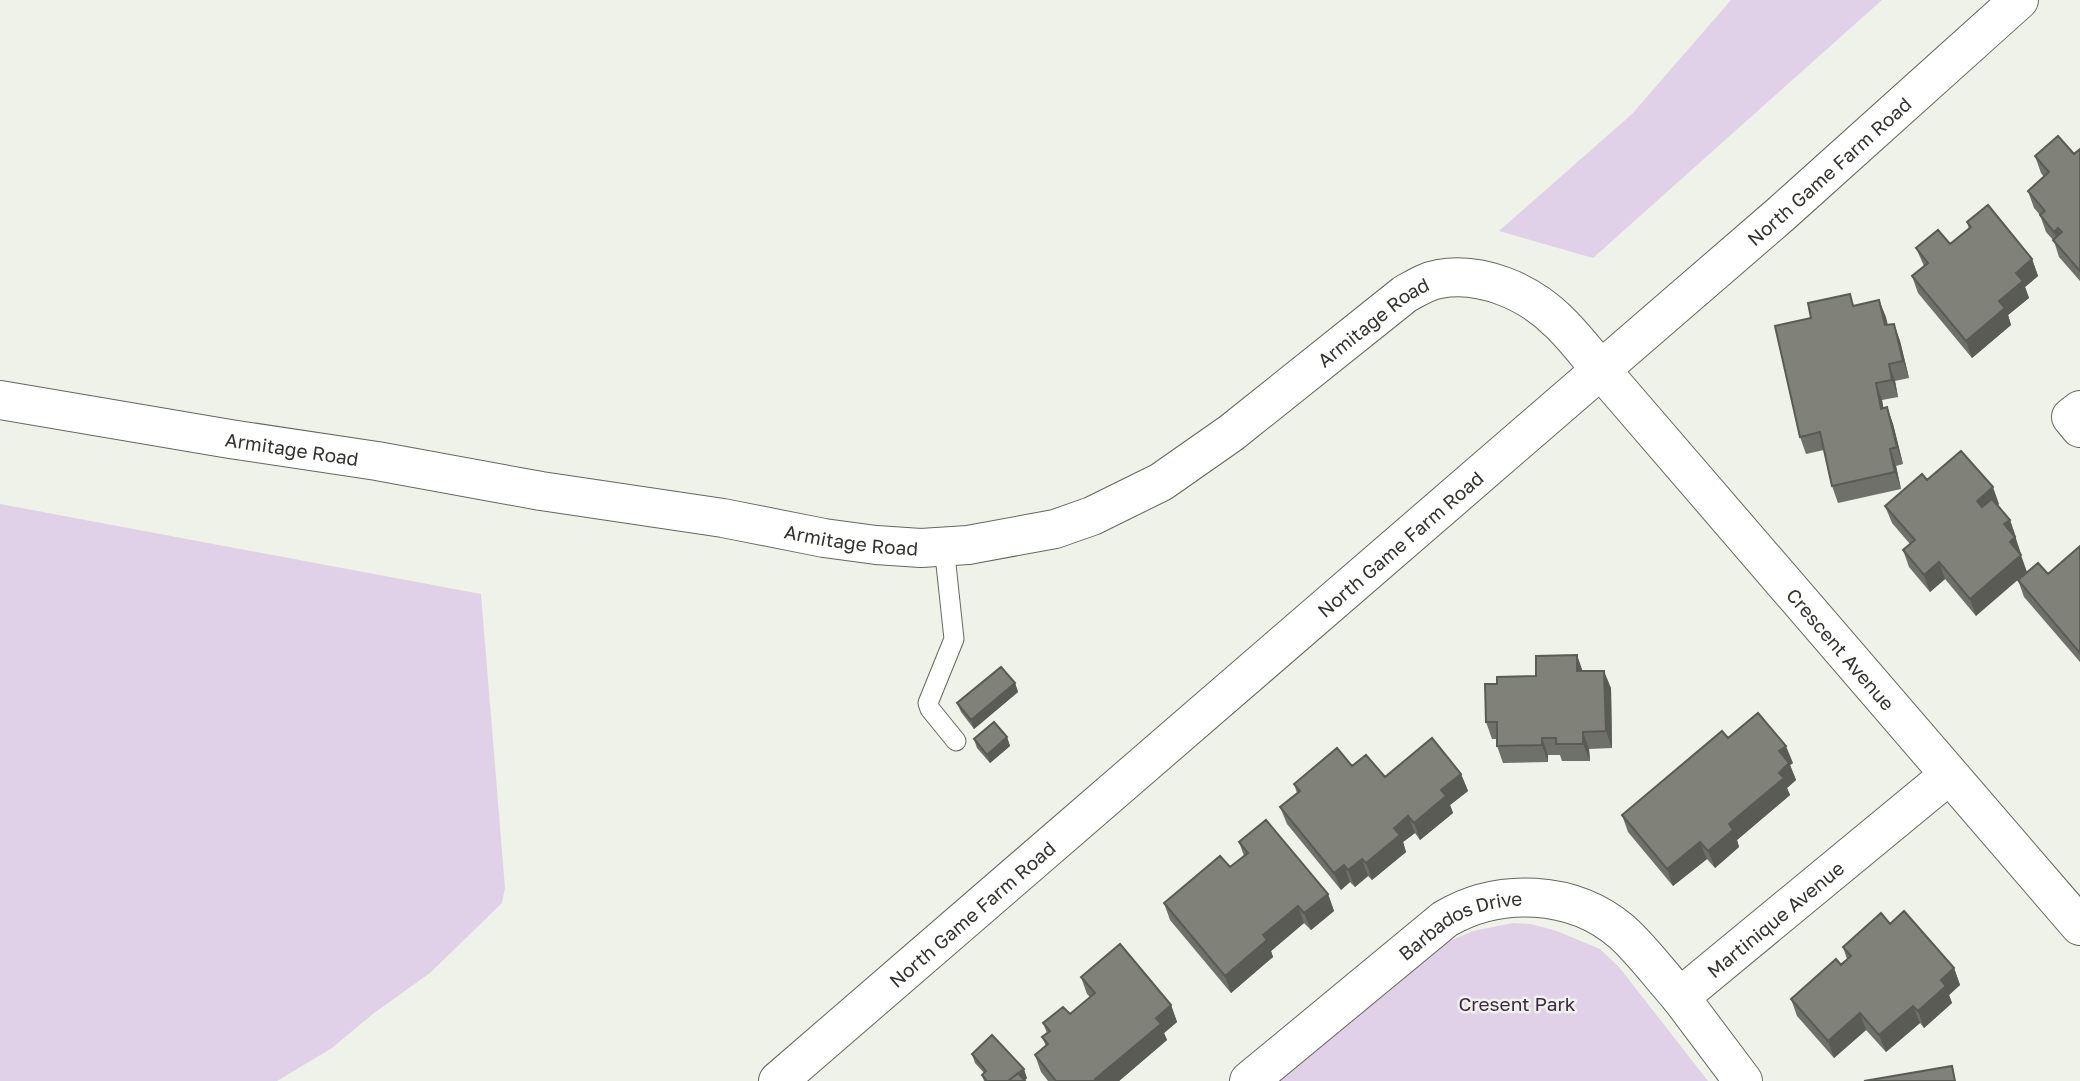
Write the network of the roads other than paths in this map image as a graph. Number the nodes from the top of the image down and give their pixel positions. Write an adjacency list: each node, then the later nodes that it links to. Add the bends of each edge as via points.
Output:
1 (2019, 0): 2 (street, North Game Farm Road)
2 (1601, 370): 4 (street, Armitage Road, via 1558,320 1514,290 1479,279 1439,279 1405,294 1231,433 1161,482 1092,516 1055,528 1003,540); 6 (street, Crescent Avenue); 9 (street, North Game Farm Road)
3 (0, 400): 4 (street, Armitage Road, via 824,538 921,548)
4 (944, 546): 5 (lane, via 954,639 928,703)
5 (956, 741)
6 (1949, 775): 7 (street, Crescent Avenue); 8 (street, Martinique Avenue)
7 (2080, 926)
8 (1680, 997): 10 (street, Barbados Drive, via 1608,921 1530,886 1445,919); 11 (street)
9 (778, 1081)
10 (1249, 1081)
11 (1743, 1081)

